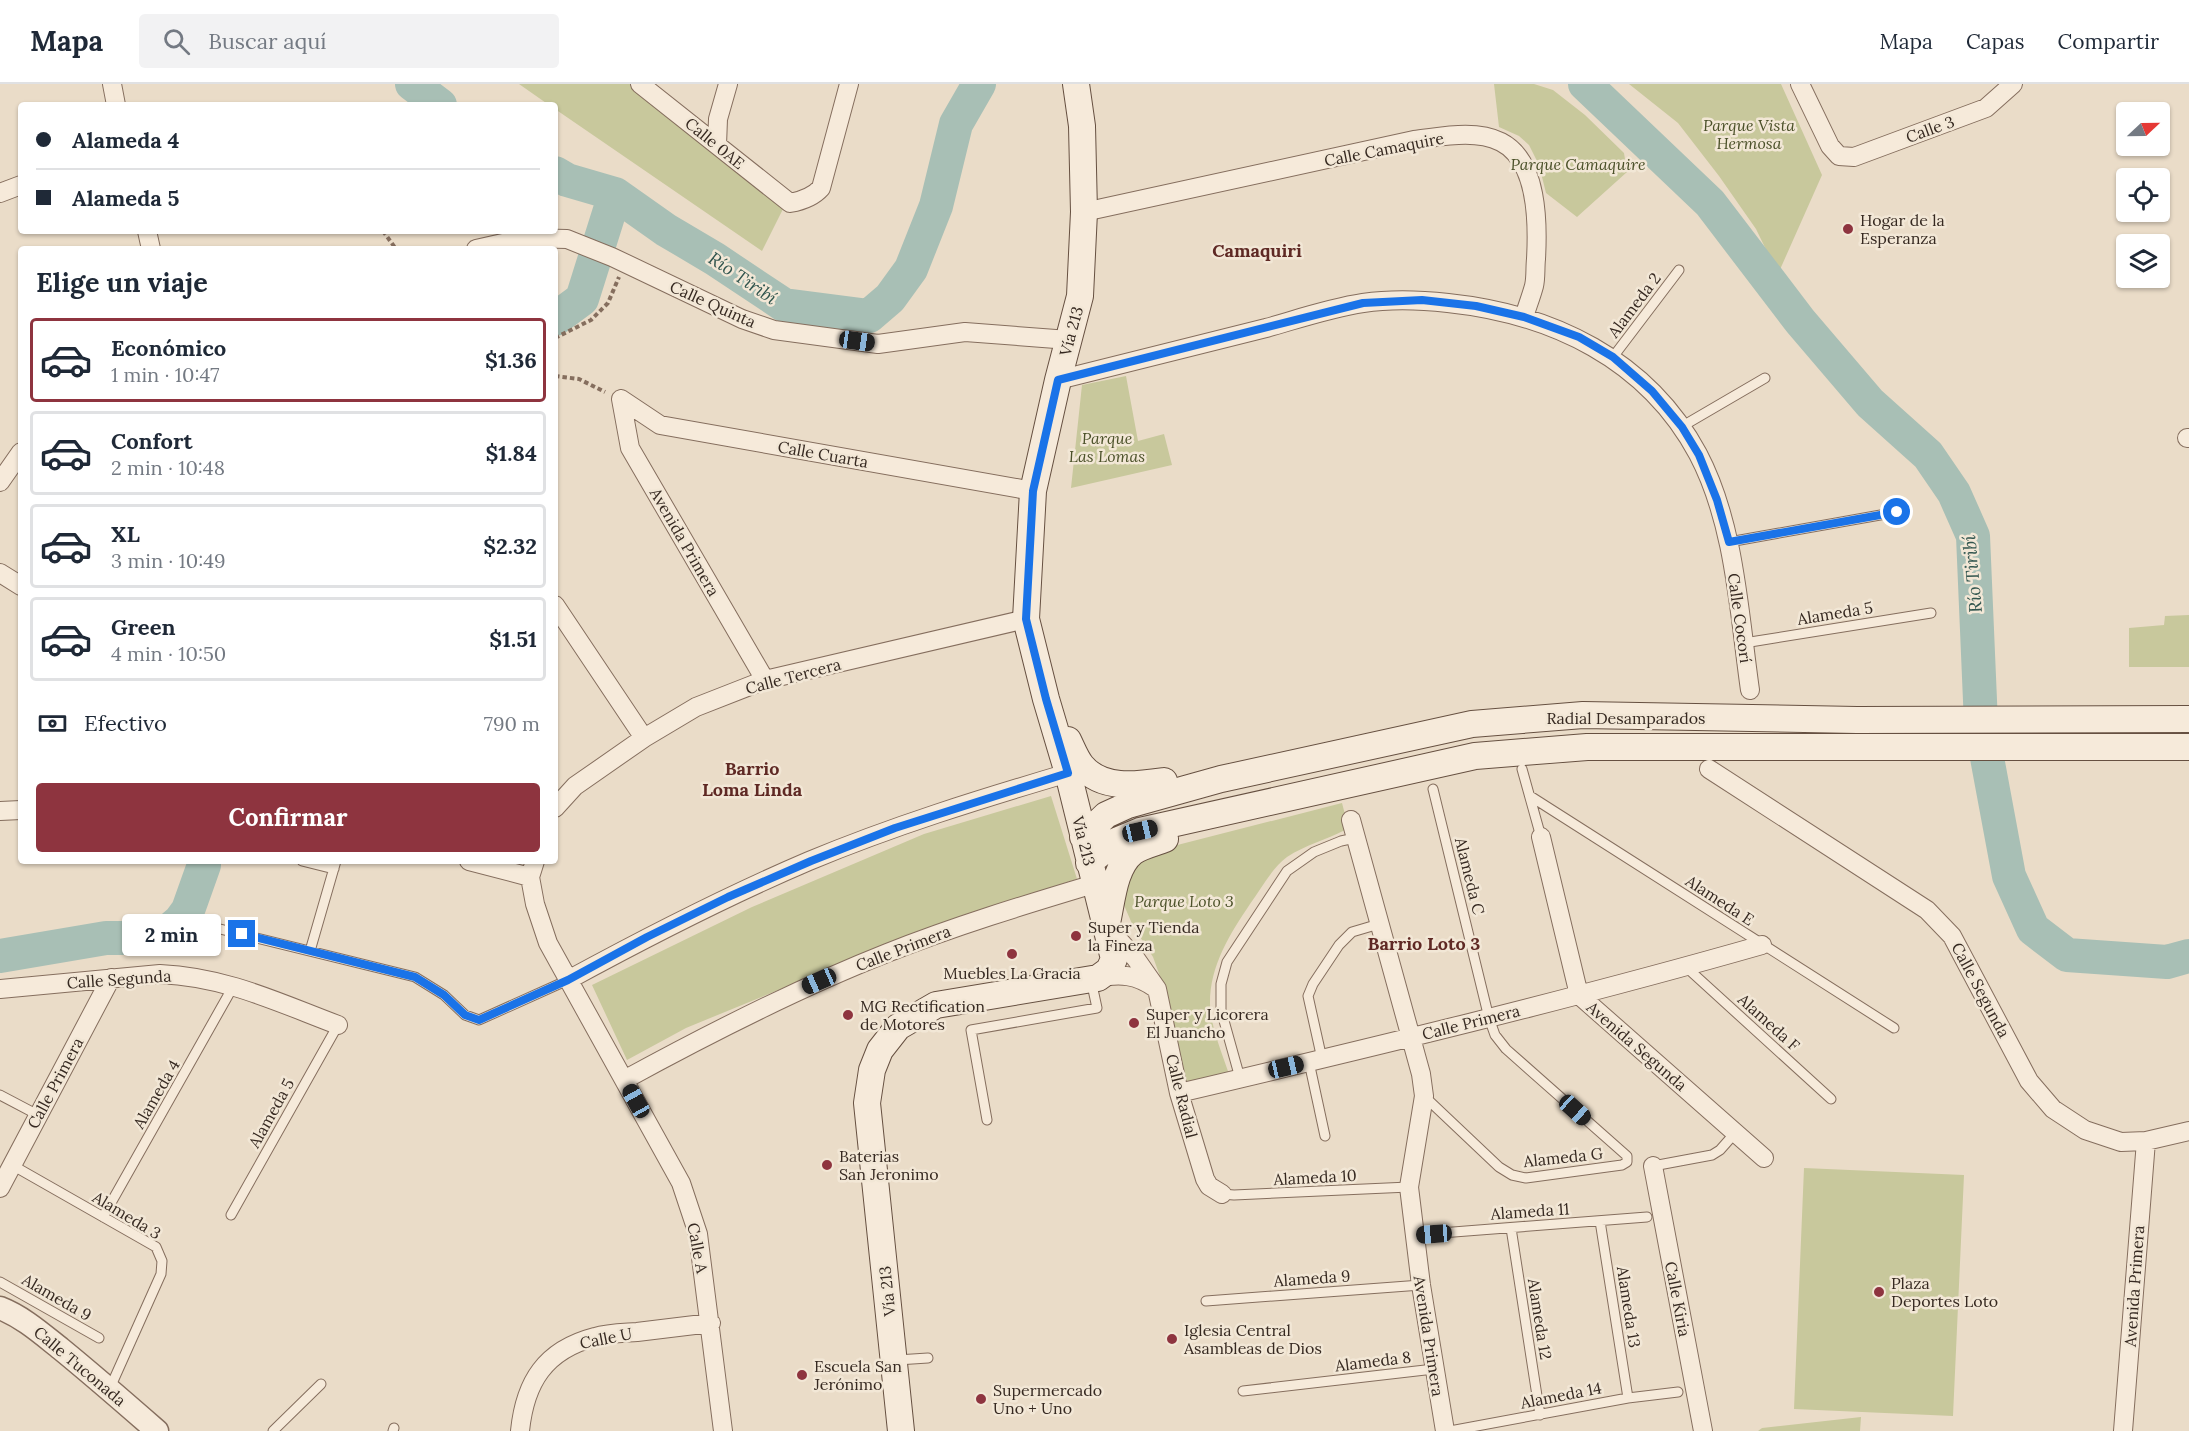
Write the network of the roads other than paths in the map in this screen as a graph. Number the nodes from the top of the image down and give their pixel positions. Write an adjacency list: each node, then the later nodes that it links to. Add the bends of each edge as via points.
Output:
1 (112, 84): 8 (street)
2 (640, 84): 9 (street, Calle 0AE)
3 (728, 84): 9 (street, via 718,119)
4 (849, 84): 9 (street, Calle 0AE, via 820,188 800,201 790,203)
5 (1076, 84): 12 (main road, Vía 213, via 1082,126)
6 (1800, 84): 7 (street, Calle 3, via 1830,146 1839,156 1854,157 1986,108)
7 (2013, 84)
8 (115, 102)
9 (717, 145)
10 (18, 186): 11 (street)
11 (0, 193)
12 (1084, 212): 15 (street, Calle Camaquire, via 1414,140 1481,136 1501,142 1520,158 1530,183 1537,214 1537,244 1534,285); 16 (main road, Vía 213, via 1080,296)
13 (489, 246): 16 (street, Calle Quinta, via 525,238 567,239 742,320 774,330 878,344 965,332)
14 (1678, 270): 17 (lane, Alameda 2)
15 (1524, 317): 17 (street, Calle Cocorí, via 1579,337); 19 (street, Calle Cocorí, via 1422,300 1363,303)
16 (1069, 340): 19 (main road, Vía 213)
17 (1613, 357): 21 (street, Calle Cocorí, via 1652,391)
18 (1765, 378): 21 (lane)
19 (1058, 380): 24 (main road, Vía 213)
20 (621, 399): 24 (street, Calle Cuarta, via 660,425); 33 (street, Avenida Primera, via 630,448)
21 (1682, 427): 26 (street, Calle Cocorí, via 1699,455)
22 (18, 456): 23 (street)
23 (0, 482)
24 (1033, 491): 31 (main road, Vía 213)
25 (1897, 512): 26 (lane)
26 (1729, 542): 32 (street, Calle Cocorí)
27 (0, 573): 28 (street)
28 (18, 584)
29 (558, 609): 37 (street)
30 (1931, 613): 32 (lane, Alameda 5)
31 (1026, 619): 33 (street, Calle Tercera); 35 (main road, Vía 213)
32 (1744, 643): 34 (street, Calle Cocorí)
33 (765, 680): 37 (street, Calle Tercera, via 696,707)
34 (1750, 690)
35 (1046, 699): 41 (main road, Vía 213); 43 (main road, via 1082,766 1098,777)
36 (2189, 719): 42 (main road, Radial Desamparados, via 1857,720 1583,715 1472,724)
37 (644, 738): 46 (street, Calle Tercera, via 575,786)
38 (2189, 747): 49 (main road, Radial Desamparados, via 1587,747 1475,756)
39 (1522, 769): 45 (lane)
40 (1709, 769): 86 (street, Calle Segunda, via 1940,922 1963,952 2029,1081 2053,1109 2102,1137 2121,1142)
41 (1068, 773): 43 (main road, via 1086,784 1107,788); 51 (main road, Vía 213); 65 (street, via 895,828 811,861 708,907)
42 (1221, 779): 43 (main road, via 1188,778); 51 (main road, Radial Desamparados, via 1128,805 1106,815)
43 (1129, 786)
44 (1433, 789): 70 (lane, Alameda C)
45 (1530, 796): 52 (lane); 60 (lane, Alameda E)
46 (558, 805)
47 (18, 810): 48 (street)
48 (0, 811)
49 (1223, 812): 56 (main road, Radial Desamparados, via 1140,831 1116,841); 58 (main road, via 1133,852 1121,867)
50 (1353, 829): 57 (street, Avenida Primera); 75 (lane, via 1341,841 1314,852 1287,871 1227,963 1221,984 1221,1010)
51 (1083, 837): 56 (main road, Vía 213)
52 (1541, 837): 69 (street, Avenida Segunda)
53 (493, 864): 55 (street)
54 (335, 865): 61 (lane)
55 (532, 869): 65 (street, Calle A, via 535,904 548,943)
56 (1092, 874): 58 (main road, Vía 213); 76 (street, Calle Primera, via 887,953 753,1012)
57 (1379, 924): 73 (street, Avenida Primera); 74 (lane, via 1352,932 1339,945 1308,996)
58 (1107, 926): 64 (main road, Vía 213, via 1114,959 1108,970); 68 (street, Calle Radial)
59 (220, 929): 61 (lane)
60 (1762, 945): 62 (street, Calle Primera); 72 (lane, Alameda E)
61 (310, 951): 65 (lane, via 415,977 444,995 465,1015 479,1020)
62 (1686, 966): 69 (street, Calle Primera); 80 (lane, Alameda F)
63 (111, 978): 66 (street, Calle Segunda, via 186,975); 67 (street, Calle Segunda); 81 (street, Calle Primera)
64 (1095, 979): 68 (street, via 1110,975 1135,977); 82 (lane, via 1097,1008 970,1030); 107 (main road, Vía 213, via 936,1005 898,1027 880,1050 872,1070 867,1103)
65 (568, 980): 76 (street, Calle A)
66 (234, 986): 71 (street, Calle Segunda); 95 (lane, Alameda 4)
67 (0, 989)
68 (1157, 989): 77 (street, Calle Radial)
69 (1579, 995): 70 (street, Calle Primera); 84 (street, Avenida Segunda)
70 (1489, 1018): 73 (street, Calle Primera); 88 (lane, Alameda C, via 1506,1049 1627,1156)
71 (338, 1025): 94 (lane, Alameda 5)
72 (1894, 1028)
73 (1411, 1038): 74 (street, Calle Primera); 79 (street, Avenida Primera)
74 (1315, 1060): 75 (street, Calle Primera); 85 (lane)
75 (1240, 1078): 77 (street, Calle Primera)
76 (624, 1080): 104 (street, Calle A, via 681,1183 699,1234)
77 (1179, 1093): 93 (street, Calle Radial, via 1205,1179)
78 (0, 1095): 81 (lane)
79 (1424, 1096): 88 (lane, Alameda G, via 1512,1175 1526,1178); 91 (street, Avenida Primera)
80 (1831, 1099)
81 (38, 1116): 89 (street, Calle Primera)
82 (987, 1120)
83 (2189, 1131): 86 (street, Calle Segunda)
84 (1735, 1133): 87 (street, Avenida Segunda); 90 (lane, via 1712,1155)
85 (1325, 1136)
86 (2146, 1141): 123 (street, Avenida Primera)
87 (1764, 1158)
88 (1627, 1162)
89 (12, 1165): 92 (street, Calle Primera); 95 (lane, Alameda 3)
90 (1653, 1166): 122 (street, Calle Kiria)
91 (1409, 1187): 93 (lane, Alameda 10); 99 (street, Avenida Primera)
92 (0, 1188)
93 (1222, 1194)
94 (231, 1215)
95 (103, 1217): 110 (lane, Alameda 3, via 156,1247 162,1262 161,1274)
96 (1647, 1217): 97 (lane, Alameda 11)
97 (1600, 1221): 98 (lane, Alameda 11); 113 (lane, Alameda 13)
98 (1511, 1228): 99 (lane, Alameda 11); 114 (lane, Alameda 12)
99 (1415, 1235): 101 (street, Avenida Primera)
100 (0, 1282): 105 (lane, Alameda 9)
101 (1421, 1285): 102 (lane, Alameda 9); 108 (street, Avenida Primera)
102 (1206, 1301)
103 (0, 1308): 110 (street, Calle Tuconada, via 38,1330)
104 (711, 1323): 117 (street, Calle U, via 596,1336 573,1344 536,1375 524,1400); 118 (street, Calle A)
105 (99, 1338)
106 (928, 1358): 107 (lane)
107 (894, 1360): 119 (main road, Vía 213)
108 (1434, 1369): 111 (lane, Alameda 8); 120 (street, Avenida Primera)
109 (321, 1384): 116 (lane)
110 (109, 1389): 115 (street, Calle Tuconada)
111 (1244, 1391)
112 (1678, 1392): 113 (lane, Alameda 14)
113 (1628, 1398): 114 (lane, Alameda 14)
114 (1540, 1415): 121 (lane, Alameda 14)
115 (157, 1431)
116 (273, 1431)
117 (520, 1431)
118 (723, 1431)
119 (901, 1431)
120 (1444, 1431)
121 (1450, 1431)
122 (1703, 1431)
123 (2123, 1431)

